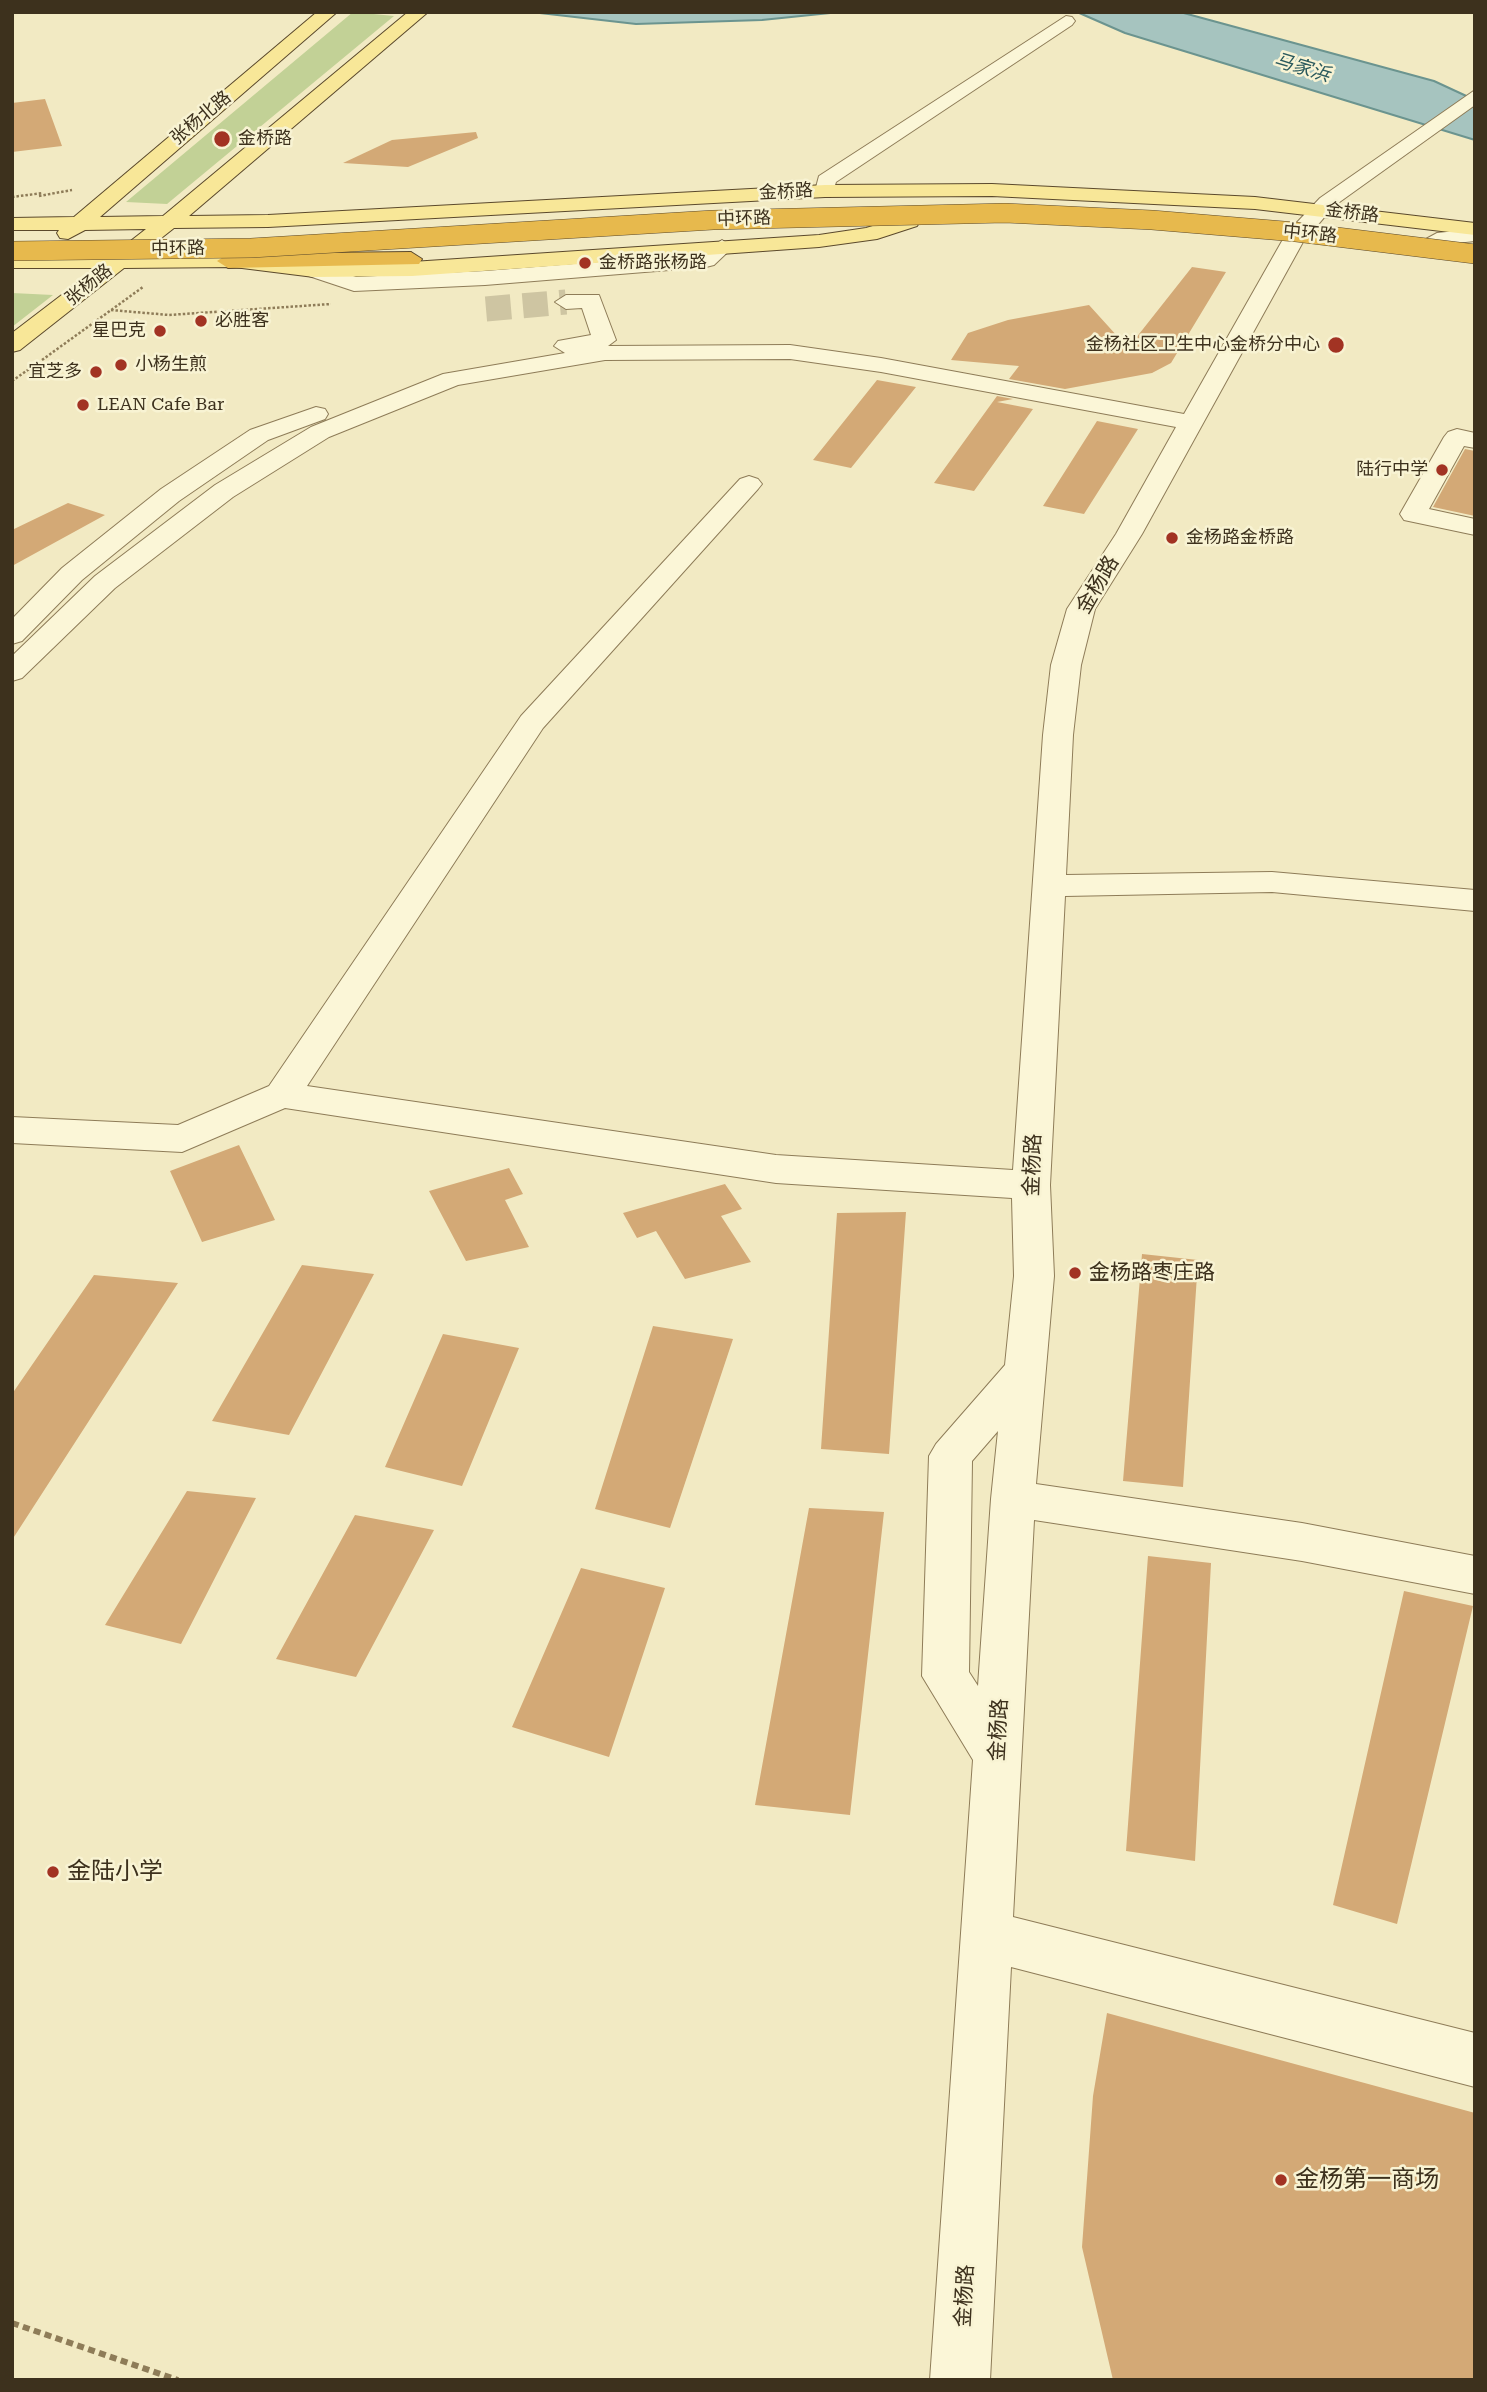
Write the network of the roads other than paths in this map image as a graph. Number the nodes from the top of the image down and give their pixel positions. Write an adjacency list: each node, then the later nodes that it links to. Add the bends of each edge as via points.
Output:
1 (328, 12): 12 (main road, 张杨北路)
2 (415, 15): 11 (main road)
3 (1066, 21): 5 (street, via 826,180)
4 (1475, 96): 7 (street, 金杨路)
5 (825, 191): 6 (main road, 金桥路); 7 (main road, 金桥路, via 1108,194)
6 (599, 202): 11 (main road, 金桥路); 21 (main road, via 460,228)
7 (1320, 210): 8 (main road, via 1255,218 1006,205); 13 (main road, 金桥路); 17 (street, 金杨路)
8 (908, 213): 14 (main road, 金桥路); 14 (main road, via 730,211); 17 (main road, 金桥路); 23 (main road, 金桥路, via 843,239)
9 (931, 213): 24 (highway, 中环路, bridge, via 713,220 251,248); 25 (highway, 中环路, bridge, via 1152,220); 29 (highway, bridge, via 1217,231)
10 (12, 224): 12 (main road, 金桥路)
11 (166, 224): 12 (main road, 金桥路); 20 (main road); 21 (main road, 张杨路)
12 (76, 226): 20 (main road)
13 (1475, 229)
14 (659, 230): 27 (main road, 金桥路)
15 (12, 231): 16 (highway, 中环路, via 259,229 707,202 1000,196 1227,209)
16 (1475, 236): 18 (street)
17 (1294, 239): 18 (main road, via 1320,230 1349,228); 29 (main road, 金桥路); 34 (street, 金杨路)
18 (1437, 239): 22 (main road)
19 (12, 241): 20 (main road)
20 (58, 241): 26 (main road)
21 (142, 243): 26 (main road); 28 (main road, 张杨路)
22 (1475, 244)
23 (722, 247): 30 (street, via 706,260 485,278 354,284)
24 (12, 250)
25 (1475, 254)
26 (23, 261): 28 (main road, 金桥路); 31 (main road)
27 (228, 261): 28 (main road, 金桥路); 29 (highway, via 411,259 817,232 993,229 1250,240); 30 (main road, 金桥路)
28 (117, 263): 33 (main road, 张杨路)
29 (1475, 266)
30 (314, 270)
31 (12, 279)
32 (566, 302): 38 (street, via 591,300 604,340 438,367 259,436 170,495 72,574)
33 (12, 345)
34 (1189, 422): 39 (street, via 790,352 605,353 452,379 320,432 224,491 105,582); 40 (street, 金杨路, via 1129,534 1081,609 1066,665)
35 (1475, 441): 37 (street, via 1457,437 1413,514)
36 (749, 484): 42 (street, via 532,722)
37 (1475, 527)
38 (12, 635)
39 (12, 672)
40 (1049, 886): 41 (street, via 1272,882); 44 (street, 金杨路)
41 (1475, 901)
42 (282, 1095): 43 (street, via 182,1139); 44 (street, via 776,1169)
43 (12, 1130)
44 (1031, 1185): 45 (street, 金杨路, via 1034,1276)
45 (1023, 1373): 46 (street, 金杨路); 48 (street, via 951,1456 945,1676)
46 (1013, 1499): 47 (street, via 1302,1542); 48 (street, 金杨路)
47 (1475, 1575)
48 (997, 1755): 49 (street, 金杨路)
49 (986, 1935): 50 (street); 51 (street, 金杨路)
50 (1475, 2060)
51 (960, 2380)

